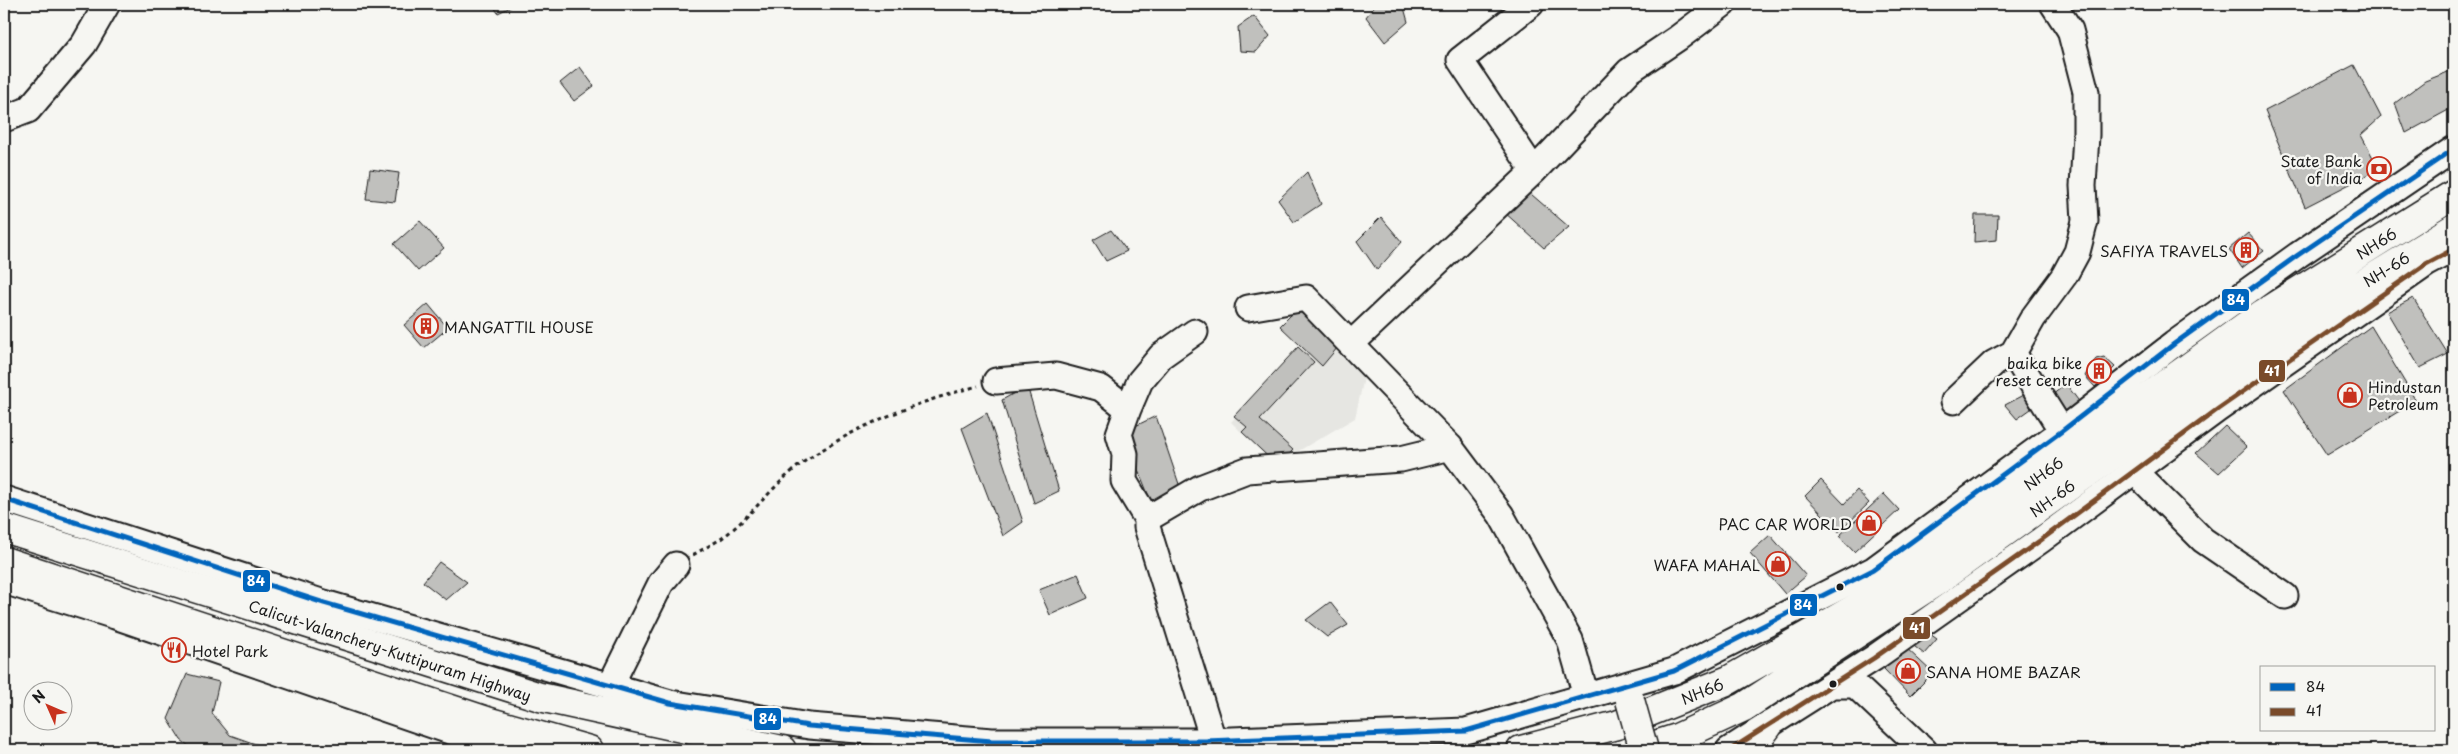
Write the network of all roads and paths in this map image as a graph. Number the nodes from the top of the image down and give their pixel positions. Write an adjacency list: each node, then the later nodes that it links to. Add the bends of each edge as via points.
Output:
1 (108, 4): 5 (street, via 84,44 28,110)
2 (1531, 4): 7 (street, via 1460,60)
3 (1723, 4): 7 (street, via 1628,71)
4 (2053, 4): 14 (street, via 2070,30 2086,92 2085,221 2076,252 2064,276 2033,318)
5 (4, 119)
6 (2454, 149): 18 (street, Calicut-Valanchery-Kuttipuram Highway / NH66, via 2275,271)
7 (1534, 171): 13 (street)
8 (2454, 194): 37 (main road, NH66 / NH66, via 2262,314 1859,606 1729,680 1616,725)
9 (2454, 228): 38 (main road, NH-66, via 2280,335 1934,583 1744,707 1677,738)
10 (2454, 249): 20 (street, via 2426,264)
11 (1248, 308): 13 (street, via 1306,298)
12 (1195, 332): 17 (street, via 1161,356 1140,380)
13 (1351, 344): 19 (street)
14 (2013, 353): 16 (street, via 1994,363); 18 (street)
15 (996, 381): 17 (street, via 1056,376 1101,388); 25 (path, via 924,400 849,434 801,465 726,535)
16 (1954, 402)
17 (1128, 409): 22 (street, via 1119,434 1125,454 1124,481)
18 (2062, 431): 30 (street, Calicut-Valanchery-Kuttipuram Highway / NH66, via 1873,570)
19 (1450, 447): 22 (street, via 1401,459 1247,470 1200,488); 31 (street, via 1501,515 1570,640)
20 (2134, 471): 27 (street, via 2203,540); 28 (street, via 1882,653)
21 (4, 498): 29 (street, Calicut-Valanchery-Kuttipuram Highway / NH66, via 324,603)
22 (1147, 519): 33 (street)
23 (4, 528): 36 (main road, Calicut-Valanchery-Kuttipuram Highway, via 540,697)
24 (4, 561): 35 (main road, via 490,722)
25 (676, 565): 29 (street, via 661,583)
26 (4, 581): 34 (street)
27 (2285, 596)
28 (1833, 684): 32 (street); 42 (street, via 1854,685)
29 (610, 686): 33 (street, Calicut-Valanchery-Kuttipuram Highway / NH66, via 670,703 809,726 992,741)
30 (1628, 692): 31 (street, Calicut-Valanchery-Kuttipuram Highway / NH66); 39 (main road, bridge)
31 (1586, 696): 33 (street, Calicut-Valanchery-Kuttipuram Highway / NH66, via 1466,731)
32 (1768, 726): 40 (street); 41 (main road)
33 (1213, 740)
34 (505, 750)
35 (589, 750)
36 (782, 750)
37 (1520, 750)
38 (1640, 750)
39 (1644, 750)
40 (1729, 750)
41 (1750, 750)
42 (1924, 750)

